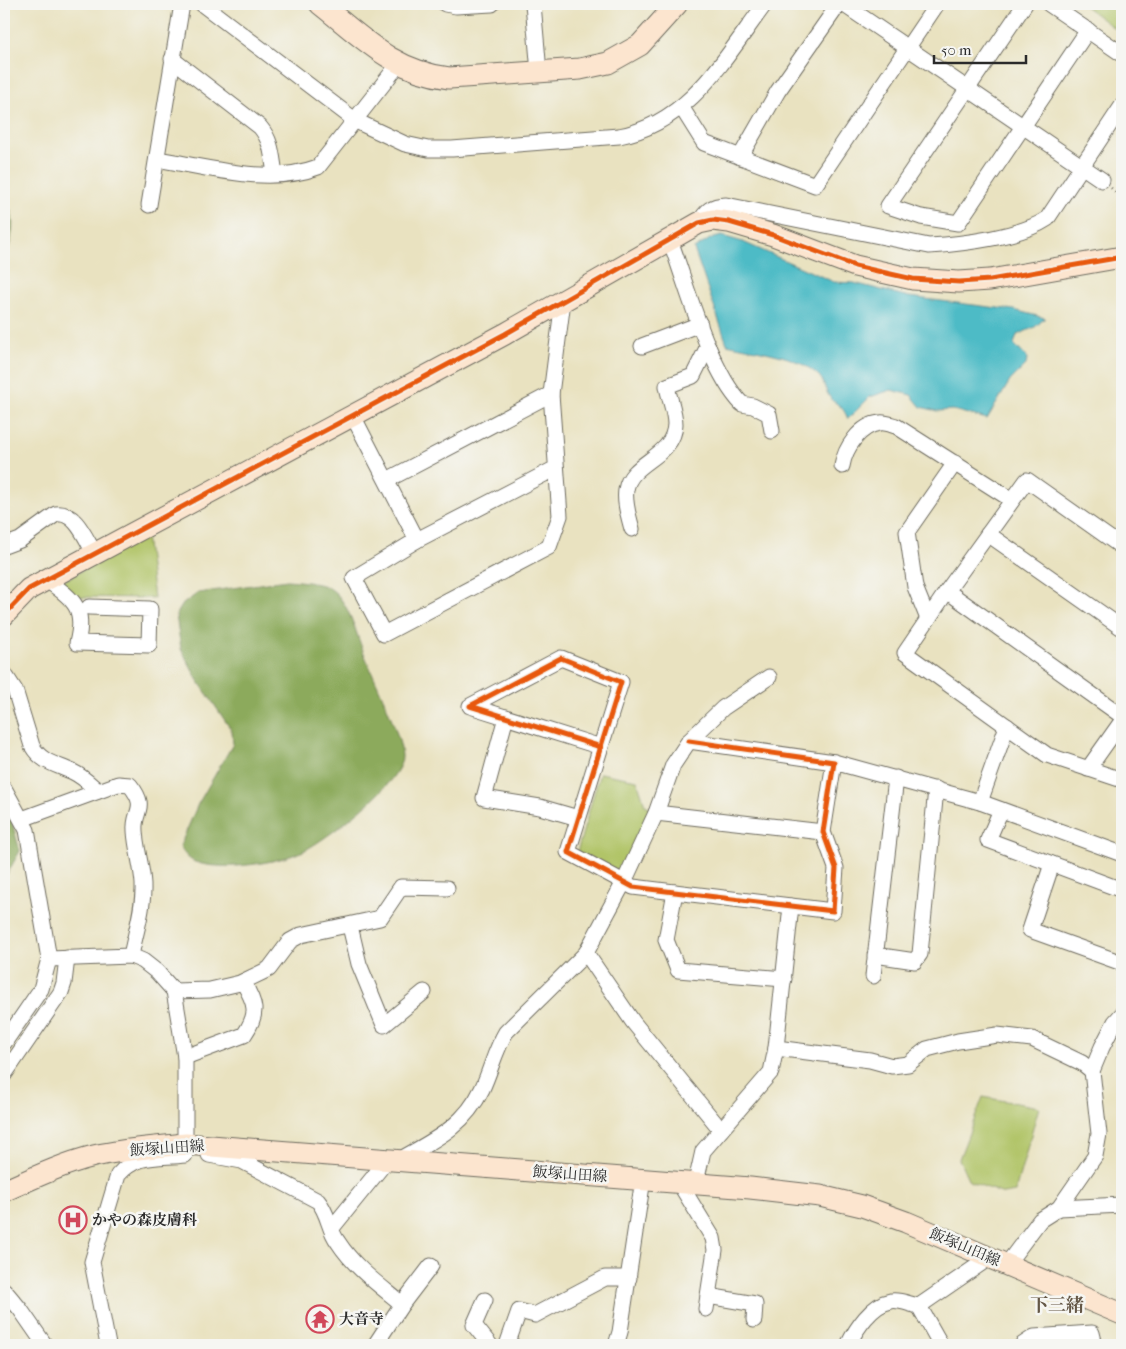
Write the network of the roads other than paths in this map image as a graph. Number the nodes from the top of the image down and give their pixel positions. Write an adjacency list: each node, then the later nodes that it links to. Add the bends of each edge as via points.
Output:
1 (182, 4): 16 (street)
2 (202, 4): 22 (street)
3 (322, 4): 17 (street)
4 (445, 4): 5 (street)
5 (492, 4)
6 (533, 4): 18 (street)
7 (677, 4): 18 (street, via 640,45 608,63)
8 (765, 4): 21 (street, via 703,88)
9 (841, 4): 14 (street); 24 (street, via 778,91)
10 (937, 4): 14 (street)
11 (1024, 4): 19 (street)
12 (1049, 4): 13 (street)
13 (1088, 30): 15 (street); 23 (street)
14 (907, 48): 19 (street); 24 (street, via 815,185)
15 (1122, 54)
16 (172, 59): 25 (street); 27 (street, via 260,128 271,145)
17 (398, 64): 18 (street, via 432,76 449,78); 22 (street)
18 (538, 72)
19 (966, 88): 23 (street); 23 (street, via 888,206 921,217 958,223)
20 (1122, 106): 26 (street)
21 (682, 108): 22 (street, via 638,133 452,149 428,149 405,144); 24 (street, via 704,143)
22 (356, 121): 27 (street, via 318,167)
23 (1023, 126): 26 (street)
24 (740, 157)
25 (157, 159): 27 (street, via 241,173); 29 (street)
26 (1081, 166): 28 (street); 30 (street, via 1047,219 1035,227 959,244 929,246 726,205 715,205 706,211)
27 (275, 174)
28 (1102, 180)
29 (149, 204)
30 (699, 223): 31 (street); 32 (street, via 729,222 855,266 913,279 990,280)
31 (670, 240): 33 (street); 34 (street)
32 (1122, 257)
33 (563, 301): 37 (street); 38 (street)
34 (700, 324): 35 (street); 36 (street)
35 (642, 346)
36 (708, 346): 39 (street, via 734,396 742,404 768,414); 45 (street, via 693,376 667,386 675,424 667,447 629,479 626,506)
37 (551, 394): 42 (street); 43 (street)
38 (353, 416): 43 (street); 50 (street)
39 (772, 431)
40 (954, 463): 41 (street, via 896,426 880,423 864,430 854,440 844,454); 44 (street); 55 (street, via 907,532 915,587)
41 (842, 466)
42 (556, 468): 47 (street); 47 (street, via 560,516 549,547 384,634 354,578)
43 (386, 480): 47 (street)
44 (1012, 500): 46 (street); 49 (street, via 1027,480)
45 (632, 528)
46 (988, 534): 52 (street); 56 (street)
47 (417, 540)
48 (4, 546): 50 (street, via 20,540 62,513 73,519)
49 (1122, 547)
50 (95, 554): 51 (street)
51 (47, 580): 53 (street, via 73,601 80,612 81,626 76,643 148,645 150,609); 54 (street, via 30,589)
52 (947, 591): 55 (street); 59 (street)
53 (89, 607)
54 (4, 615)
55 (928, 619): 62 (street, via 905,653)
56 (1122, 628)
57 (4, 673): 71 (street, via 15,690 37,754 82,777)
58 (769, 677): 63 (street, via 723,708)
59 (1122, 716)
60 (506, 717): 64 (street); 64 (street, via 470,706 561,658 621,682); 75 (street, via 484,798 540,807)
61 (1122, 721): 66 (street)
62 (1007, 726): 66 (street, via 1047,755); 72 (street)
63 (689, 741): 65 (street); 74 (street, via 674,765)
64 (601, 747): 75 (street)
65 (834, 762): 67 (street); 77 (street)
66 (1088, 769): 68 (street)
67 (896, 778): 70 (street); 88 (street)
68 (1122, 780)
69 (4, 788): 76 (street)
70 (936, 789): 72 (street); 88 (street, via 920,954 915,961)
71 (98, 791): 76 (street); 87 (street, via 125,783 140,799 134,830 143,887)
72 (980, 802): 73 (street)
73 (1001, 810): 78 (street); 79 (street, via 988,840)
74 (656, 813): 77 (street); 80 (street)
75 (578, 818): 80 (street, via 568,852)
76 (22, 819): 89 (street, via 27,830)
77 (823, 832): 84 (street, via 836,868 834,911)
78 (1122, 854)
79 (1052, 864): 82 (street); 91 (street, via 1030,930)
80 (624, 882): 83 (street, via 633,887); 86 (street)
81 (447, 888): 85 (street, via 401,887 380,918)
82 (1122, 890)
83 (674, 892): 84 (street); 93 (street, via 666,940 678,970)
84 (791, 906): 93 (street)
85 (350, 926): 94 (street, via 301,935 290,941 269,969); 96 (street, via 359,964 384,1025)
86 (586, 953): 103 (street, via 633,1022); 105 (street, via 506,1032 483,1088 458,1124)
87 (131, 956): 90 (street); 95 (street, via 156,972)
88 (875, 956): 92 (street)
89 (48, 958): 90 (street); 98 (street, via 41,989)
90 (67, 958): 102 (street, via 61,992)
91 (1122, 963)
92 (873, 976)
93 (784, 979): 99 (street)
94 (243, 982): 95 (street, via 210,990); 100 (street, via 255,1007 244,1035)
95 (174, 991): 100 (street)
96 (424, 992)
97 (1122, 1014): 101 (street)
98 (4, 1043)
99 (776, 1048): 101 (street, via 870,1060 892,1066 908,1064 927,1049 998,1035 1032,1039 1082,1063); 103 (street, via 771,1072)
100 (185, 1057): 104 (street)
101 (1092, 1072): 110 (street, via 1099,1134 1095,1156)
102 (4, 1075)
103 (721, 1130): 107 (street, via 702,1151)
104 (185, 1149): 105 (street, 飯塚山田線); 108 (street, 飯塚山田線, via 133,1149 94,1156); 111 (street, via 242,1161 318,1201 326,1210); 122 (street, via 127,1164 118,1175 92,1262)
105 (393, 1159): 106 (street, 飯塚山田線); 111 (street)
106 (643, 1179): 107 (street, 飯塚山田線); 114 (street)
107 (687, 1182): 112 (street, 飯塚山田線, via 820,1196 862,1206); 120 (street, via 713,1238 707,1302 755,1304)
108 (4, 1191)
109 (1122, 1205): 110 (street)
110 (1059, 1208): 112 (street, via 1040,1220)
111 (332, 1228): 117 (street, via 349,1258)
112 (998, 1261): 118 (street); 119 (street, 飯塚山田線)
113 (430, 1266): 117 (street)
114 (629, 1278): 125 (street, via 605,1278 535,1315 519,1310); 126 (street)
115 (4, 1290): 121 (street)
116 (485, 1300): 124 (street, via 474,1325)
117 (402, 1304): 123 (street)
118 (918, 1306): 127 (street, via 893,1300 882,1304 866,1318); 128 (street)
119 (1122, 1314)
120 (754, 1320)
121 (45, 1345)
122 (108, 1345)
123 (375, 1345)
124 (490, 1345)
125 (507, 1345)
126 (616, 1345)
127 (848, 1345)
128 (941, 1345)
129 (1022, 1345): 130 (street, via 1034,1337 1092,1332)
130 (1095, 1345)

